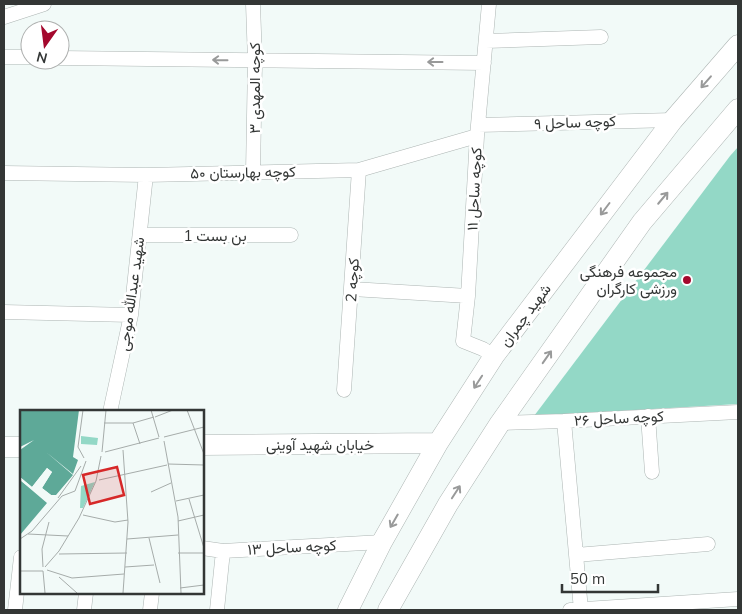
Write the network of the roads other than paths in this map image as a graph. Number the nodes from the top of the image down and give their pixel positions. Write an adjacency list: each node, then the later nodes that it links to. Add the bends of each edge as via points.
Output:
1 (44, 4): 4 (street)
2 (253, 4): 11 (street, کوچه المهدی ۳)
3 (489, 4): 6 (street, کوچه ساحل ۱۱)
4 (4, 17)
5 (602, 37): 6 (street)
6 (486, 40): 12 (street, کوچه ساحل ۱۱)
7 (738, 45): 14 (street, شهید چمران, one-way to 14)
8 (4, 57): 9 (street)
9 (20, 57)
10 (70, 58): 11 (street, one-way to 10)
11 (254, 61): 12 (street, one-way to 11); 17 (street, کوچه المهدی ۳)
12 (484, 62): 15 (street, کوچه ساحل ۱۱)
13 (738, 109): 32 (street, one-way to 13, via 642,222)
14 (673, 120): 15 (street, کوچه ساحل ۹); 26 (street, شهید چمران, one-way to 26)
15 (477, 130): 16 (street, کوچه بهارستان ۵۰); 23 (street, کوچه ساحل ۱۱)
16 (359, 170): 17 (street, کوچه بهارستان ۵۰); 22 (street, کوچه 2)
17 (253, 172): 19 (street, کوچه بهارستان ۵۰)
18 (4, 173): 19 (street, کوچه بهارستان ۵۰)
19 (146, 175): 20 (street, شهید عبدالله موجی)
20 (140, 235): 21 (street, بن بست 1); 25 (street, شهید عبدالله موجی)
21 (291, 235)
22 (352, 289): 23 (street); 27 (street, کوچه 2)
23 (468, 296): 26 (street, کوچه ساحل ۱۱, via 463,341)
24 (4, 312): 25 (street)
25 (130, 315): 28 (street, شهید عبدالله موجی)
26 (494, 356): 33 (street, شهید چمران, one-way to 33)
27 (344, 390)
28 (110, 410)
29 (738, 412): 30 (street, کوچه ساحل ۲۶)
30 (648, 416): 31 (street, کوچه ساحل ۲۶); 37 (street)
31 (564, 421): 32 (street, کوچه ساحل ۲۶); 42 (street)
32 (500, 424): 52 (street, one-way to 32, via 448,504)
33 (438, 443): 34 (street, خیابان شهید آوینی); 38 (street, شهید چمران, one-way to 38)
34 (204, 445)
35 (4, 447): 36 (street)
36 (20, 447)
37 (652, 472)
38 (382, 542): 41 (street, کوچه ساحل ۱۳); 51 (street, شهید چمران)
39 (708, 544): 42 (street)
40 (204, 548): 41 (street, کوچه ساحل ۱۳)
41 (223, 551): 50 (street)
42 (576, 555): 54 (street)
43 (20, 566): 47 (street)
44 (86, 594): 48 (street)
45 (152, 594): 49 (street)
46 (738, 598): 54 (street)
47 (15, 610)
48 (84, 610)
49 (150, 610)
50 (216, 610)
51 (348, 610)
52 (388, 610)
53 (570, 610): 54 (street)
54 (581, 610)

